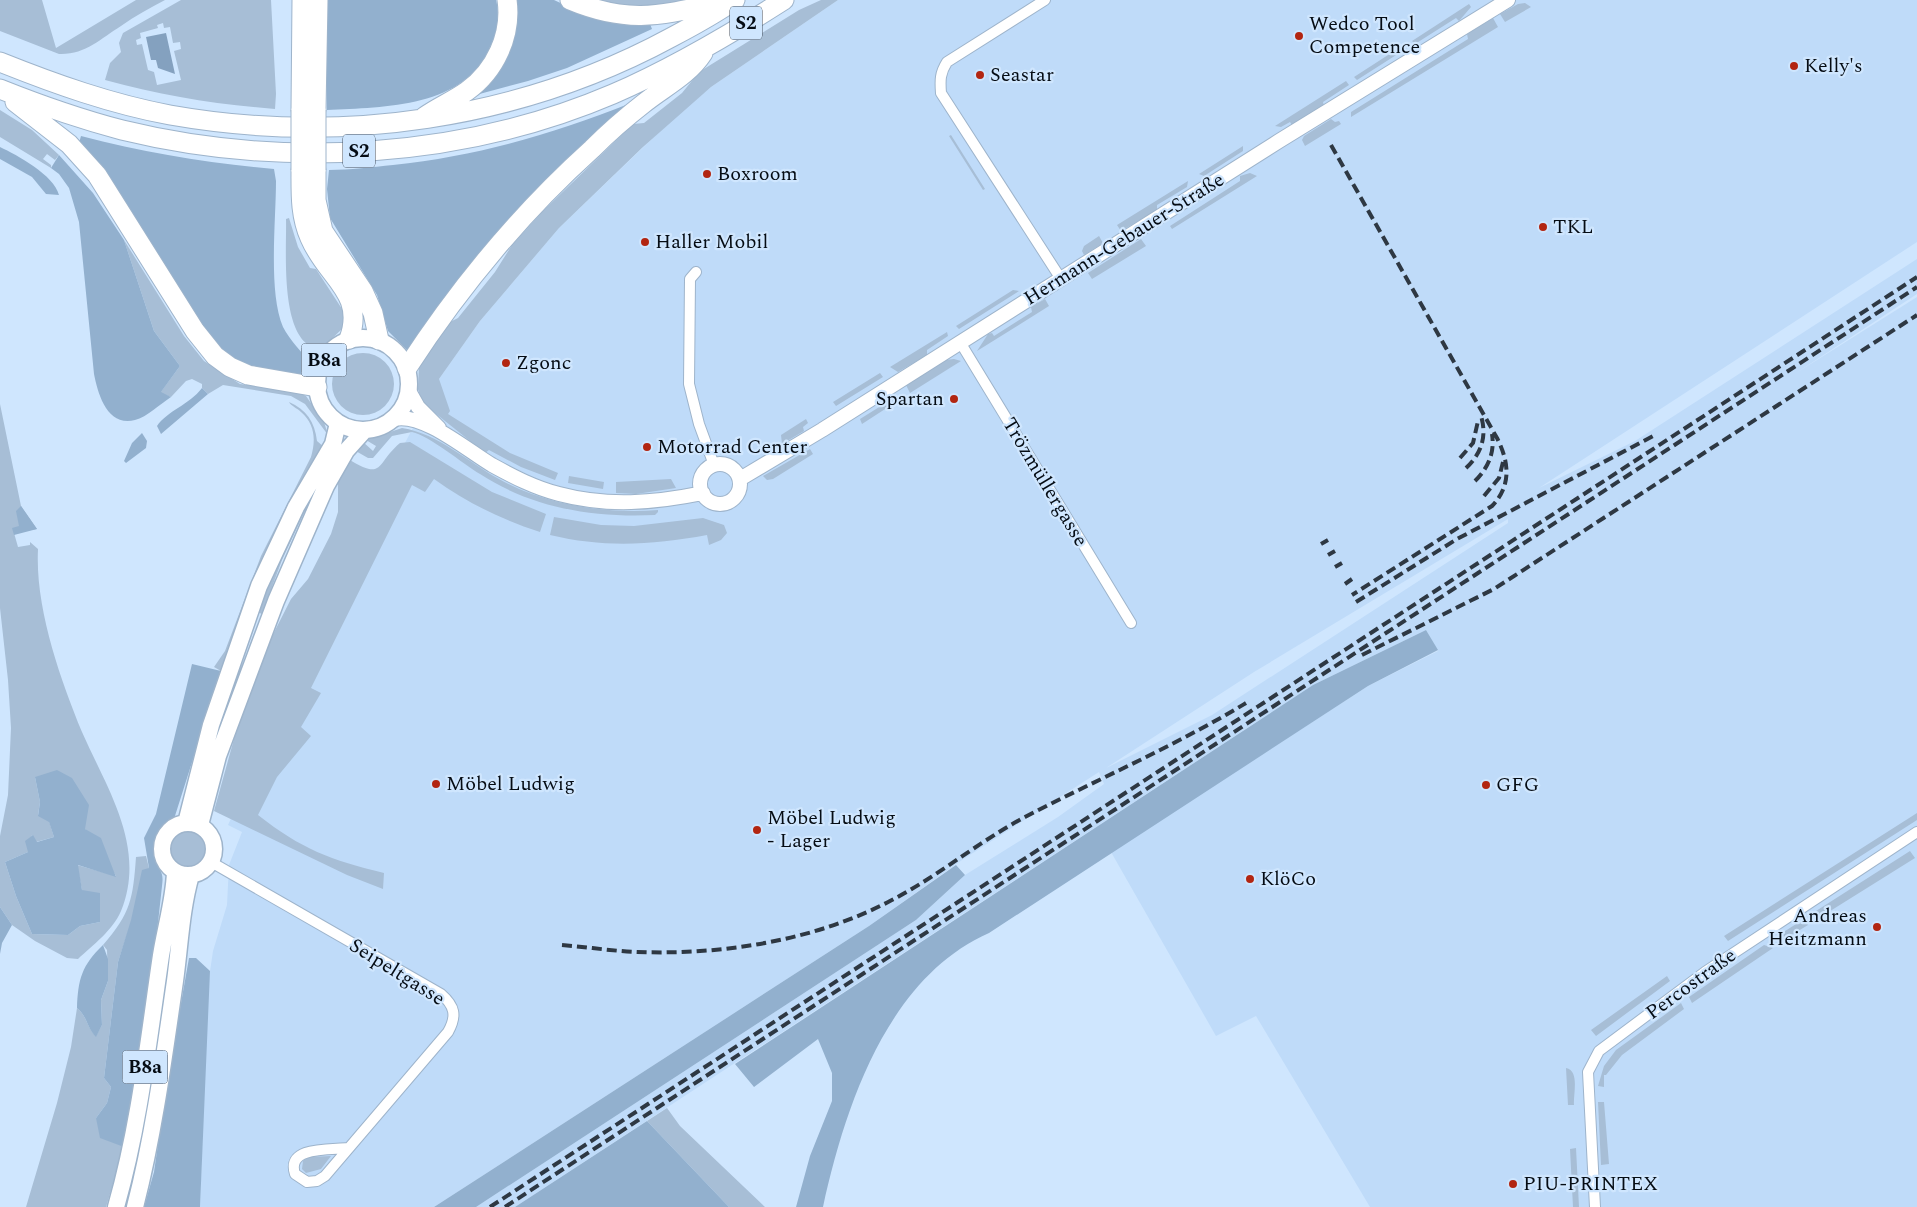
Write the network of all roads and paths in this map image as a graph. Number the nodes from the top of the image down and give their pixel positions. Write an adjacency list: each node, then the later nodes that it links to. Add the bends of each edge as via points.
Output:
1 (302, 0): 13 (highway)
2 (318, 0): 13 (highway)
3 (507, 0): 14 (highway, via 505,36 486,74 467,92)
4 (570, 0): 5 (highway, via 605,13 644,17)
5 (734, 0): 14 (highway, S2, via 650,49 603,70 515,100)
6 (784, 0): 10 (highway, S2)
7 (1045, 0): 17 (street, via 947,62 940,73 940,83 941,93)
8 (1508, 0): 9 (street, Hermann-Gebauer-Straße)
9 (1490, 4): 17 (street, Hermann-Gebauer-Straße)
10 (708, 46): 12 (highway, S2, via 620,90 557,115 460,139 358,151 261,152 164,139 83,119); 21 (highway, via 693,68 625,119 544,196 470,280 431,330)
11 (0, 62): 14 (highway, S2, via 88,95 212,122 359,127)
12 (0, 90): 22 (highway, via 63,139 97,175 195,331 215,356 248,375)
13 (308, 110): 15 (highway, bridge)
14 (419, 120)
15 (308, 170): 18 (highway, via 301,201 309,236 354,308); 19 (highway, via 323,231 363,291)
16 (696, 272): 28 (street, via 690,279 689,384)
17 (1061, 279): 20 (street, Hermann-Gebauer-Straße)
18 (349, 340): 19 (main road, B8a); 22 (main road, B8a, via 339,344 323,361)
19 (380, 340): 21 (main road, via 396,352)
20 (960, 342): 29 (street, Hermann-Gebauer-Straße); 31 (street, Trözmüllergasse)
21 (407, 368): 23 (main road)
22 (317, 387): 25 (main road, B8a, via 320,401)
23 (409, 391): 24 (main road, via 403,408); 27 (street, via 418,407)
24 (394, 419): 26 (main road, via 380,427); 27 (street, via 406,418)
25 (338, 423): 26 (main road); 32 (main road, via 333,444 296,507 259,586 211,725)
26 (364, 430): 32 (main road, via 346,452 326,486 279,593)
27 (446, 435): 30 (street, via 524,482 558,494 629,503)
28 (714, 465): 29 (street, via 731,467); 30 (street, via 701,480)
29 (740, 479): 30 (street, via 738,492 729,501 714,502)
30 (703, 493)
31 (1131, 623)
32 (193, 824): 34 (main road, via 212,837 215,846); 35 (main road, via 171,829 162,843 164,859)
33 (1917, 832): 40 (street, Percostraße, via 1705,972 1599,1051 1588,1072)
34 (211, 862): 36 (main road, via 203,871); 37 (street, Seipeltgasse, via 441,994 453,1008 454,1016 448,1032)
35 (175, 872): 36 (main road); 38 (main road, B8a, via 139,1103)
36 (191, 875): 39 (main road, B8a, via 180,930 154,1119)
37 (348, 1148): 37 (street, Seipeltgasse, via 303,1153 295,1159 295,1174 307,1182 322,1179)
38 (116, 1207)
39 (135, 1207)
40 (1595, 1207)

